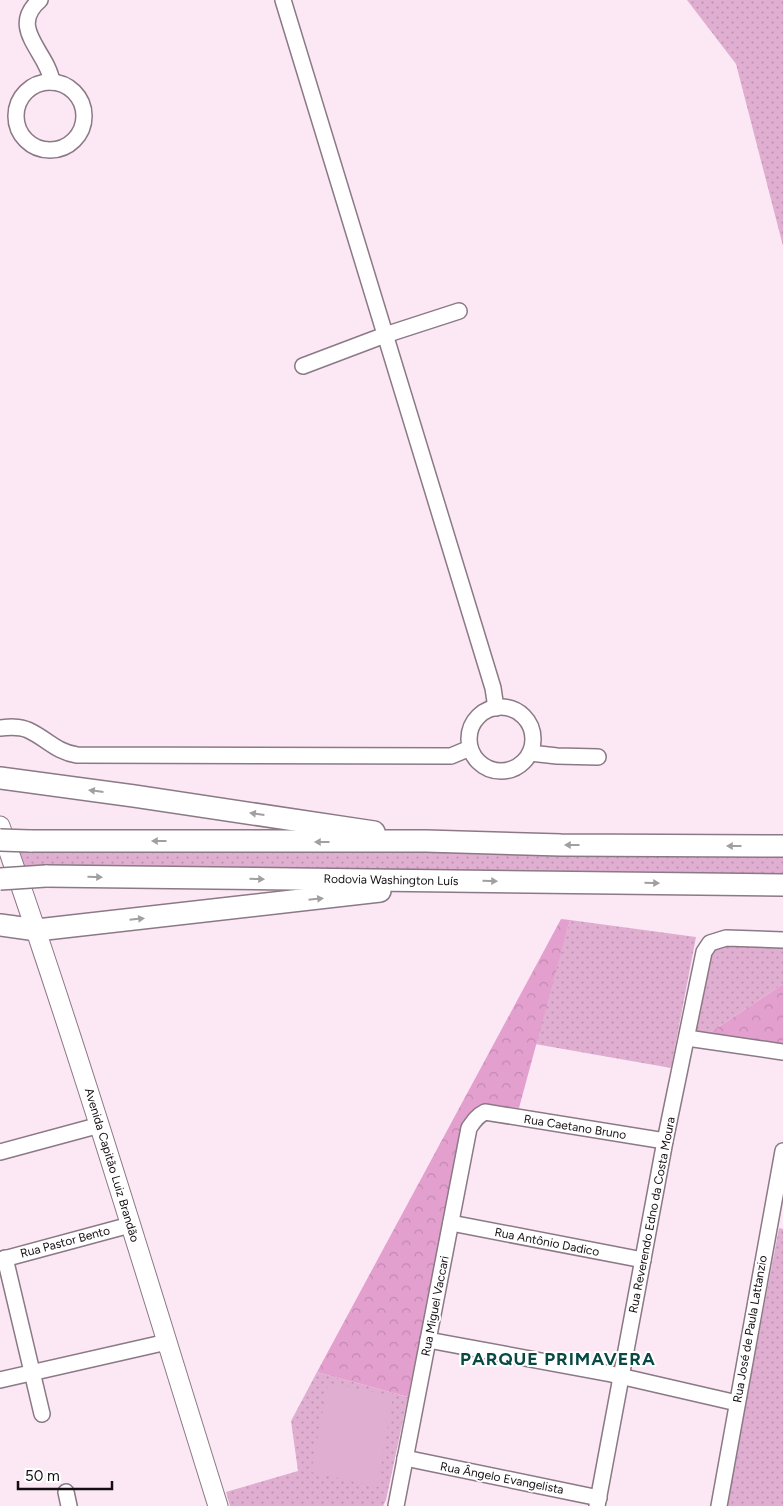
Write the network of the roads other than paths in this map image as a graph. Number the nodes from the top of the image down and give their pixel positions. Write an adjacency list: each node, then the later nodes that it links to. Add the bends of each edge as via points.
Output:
1 (40, 0): 3 (street, via 29,16 28,30 32,43 51,71)
2 (283, 0): 5 (street)
3 (52, 82): 3 (street, via 29,89 17,110 18,126 26,140 48,150 64,147 77,137 85,114 75,92)
4 (459, 311): 5 (street)
5 (385, 335): 6 (street); 7 (street, via 493,688)
6 (303, 366)
7 (496, 708): 9 (street, via 476,719 470,733); 10 (street, via 511,709 529,723 533,738)
8 (0, 728): 9 (street, via 27,729 66,754 77,755 451,756)
9 (470, 748): 10 (street, via 484,766 498,771 514,768)
10 (530, 752): 11 (street)
11 (598, 757)
12 (0, 778): 15 (highway, one-way to 12)
13 (0, 826): 21 (main road, Avenida Capitão Luiz Brandão)
14 (0, 840): 15 (highway, one-way to 14, bridge)
15 (426, 841): 16 (highway, one-way to 15)
16 (783, 846)
17 (0, 879): 18 (highway, Rodovia Washington Luís, one-way to 18, bridge, via 46,876)
18 (462, 881): 19 (highway, Rodovia Washington Luís, one-way to 19); 21 (highway, one-way to 18)
19 (783, 885)
20 (0, 925): 21 (highway)
21 (37, 930): 26 (main road, Avenida Capitão Luiz Brandão)
22 (783, 940): 23 (street, Rua Reverendo Edno da Costa Moura, via 726,938 710,943 704,952)
23 (686, 1038): 24 (street); 27 (street, Rua Reverendo Edno da Costa Moura)
24 (783, 1052)
25 (485, 1112): 27 (street, Rua Caetano Bruno); 30 (street, Rua Miguel Vaccari, via 469,1128)
26 (100, 1125): 29 (street); 31 (main road, Avenida Capitão Luiz Brandão)
27 (665, 1142): 33 (street, Rua Reverendo Edno da Costa Moura)
28 (783, 1151): 39 (street, Rua José de Paula Lattanzio)
29 (0, 1152)
30 (450, 1223): 33 (street, Rua Antônio Dadico); 34 (street, Rua Miguel Vaccari)
31 (130, 1225): 32 (street, Rua Pastor Bento); 35 (main road, Avenida Capitão Luiz Brandão)
32 (2, 1259): 36 (street)
33 (643, 1260): 37 (street, Rua Reverendo Edno da Costa Moura)
34 (428, 1340): 37 (street); 41 (street, Rua Miguel Vaccari)
35 (167, 1342): 36 (street); 43 (main road, Avenida Capitão Luiz Brandão)
36 (32, 1372): 38 (street); 40 (street)
37 (621, 1377): 39 (street); 42 (street, Rua Reverendo Edno da Costa Moura)
38 (0, 1380)
39 (737, 1403): 45 (street, Rua José de Paula Lattanzio)
40 (42, 1414)
41 (404, 1458): 42 (street, Rua Ângelo Evangelista); 44 (street, Rua Miguel Vaccari)
42 (598, 1502)
43 (218, 1506)
44 (396, 1506)
45 (719, 1506)

